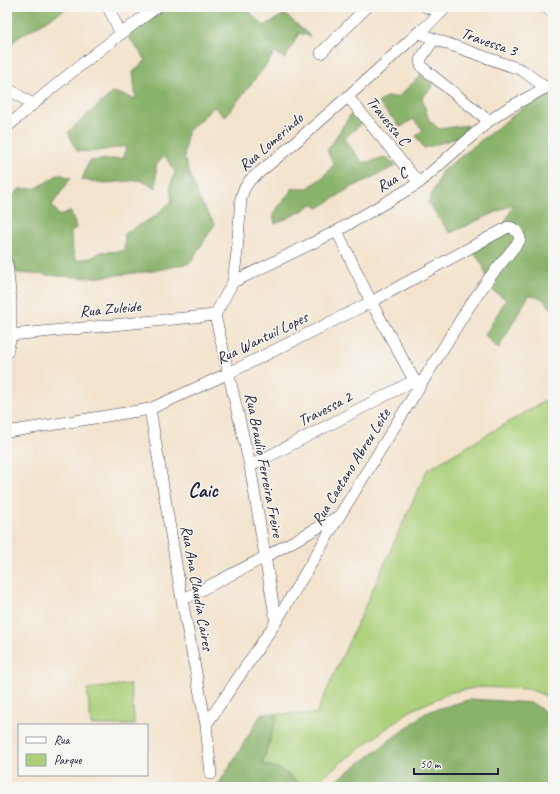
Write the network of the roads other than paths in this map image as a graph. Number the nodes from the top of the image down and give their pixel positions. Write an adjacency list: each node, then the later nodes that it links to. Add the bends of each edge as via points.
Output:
1 (108, 7): 9 (street)
2 (157, 7): 9 (street)
3 (367, 7): 11 (street)
4 (426, 7): 6 (street)
5 (545, 7): 7 (street)
6 (444, 10): 8 (street, Rua Lomerindo)
7 (553, 12)
8 (418, 32): 10 (street, Travessa 3); 14 (street, Rua Lomerindo)
9 (121, 34): 15 (street)
10 (434, 39): 12 (street, Travessa 3, via 522,70); 16 (street, via 420,60 421,65)
11 (321, 53)
12 (550, 86): 16 (street, Rua C)
13 (7, 88): 15 (street)
14 (348, 97): 18 (street, Travessa C); 22 (street, Rua Lomerindo, via 250,180 244,188)
15 (32, 104): 17 (street)
16 (489, 121): 18 (street, Rua C)
17 (7, 126)
18 (419, 183): 20 (street, Rua C)
19 (514, 229): 23 (street, Rua Wantuil Lopes, via 508,227 498,232); 28 (street, Rua Caetano Abreu Leite, via 520,240 490,277)
20 (337, 231): 22 (street, Rua C); 23 (street)
21 (7, 264): 25 (street, via 11,301)
22 (233, 282): 24 (street, Rua Lomerindo)
23 (371, 302): 27 (street, Rua Wantuil Lopes); 28 (street)
24 (216, 315): 25 (street, Rua Zuleide); 27 (street, Rua Braulio Ferreira Freire)
25 (9, 334): 26 (street)
26 (7, 353)
27 (229, 373): 29 (street, Rua Wantuil Lopes); 31 (street, Rua Braulio Ferreira Freire)
28 (417, 384): 31 (street, Travessa 2); 32 (street, Rua Caetano Abreu Leite)
29 (150, 409): 30 (street, Rua Wantuil Lopes); 34 (street, Rua Ana Claudia Caires)
30 (7, 432)
31 (250, 466): 33 (street, Rua Braulio Ferreira Freire)
32 (340, 515): 33 (street); 35 (street, Rua Caetano Abreu Leite)
33 (265, 558): 34 (street); 35 (street, Rua Braulio Ferreira Freire)
34 (182, 600): 36 (street, Rua Ana Claudia Caires)
35 (276, 622): 36 (street, Rua Caetano Abreu Leite)
36 (206, 725): 37 (street, Rua Ana Claudia Caires)
37 (211, 774)

